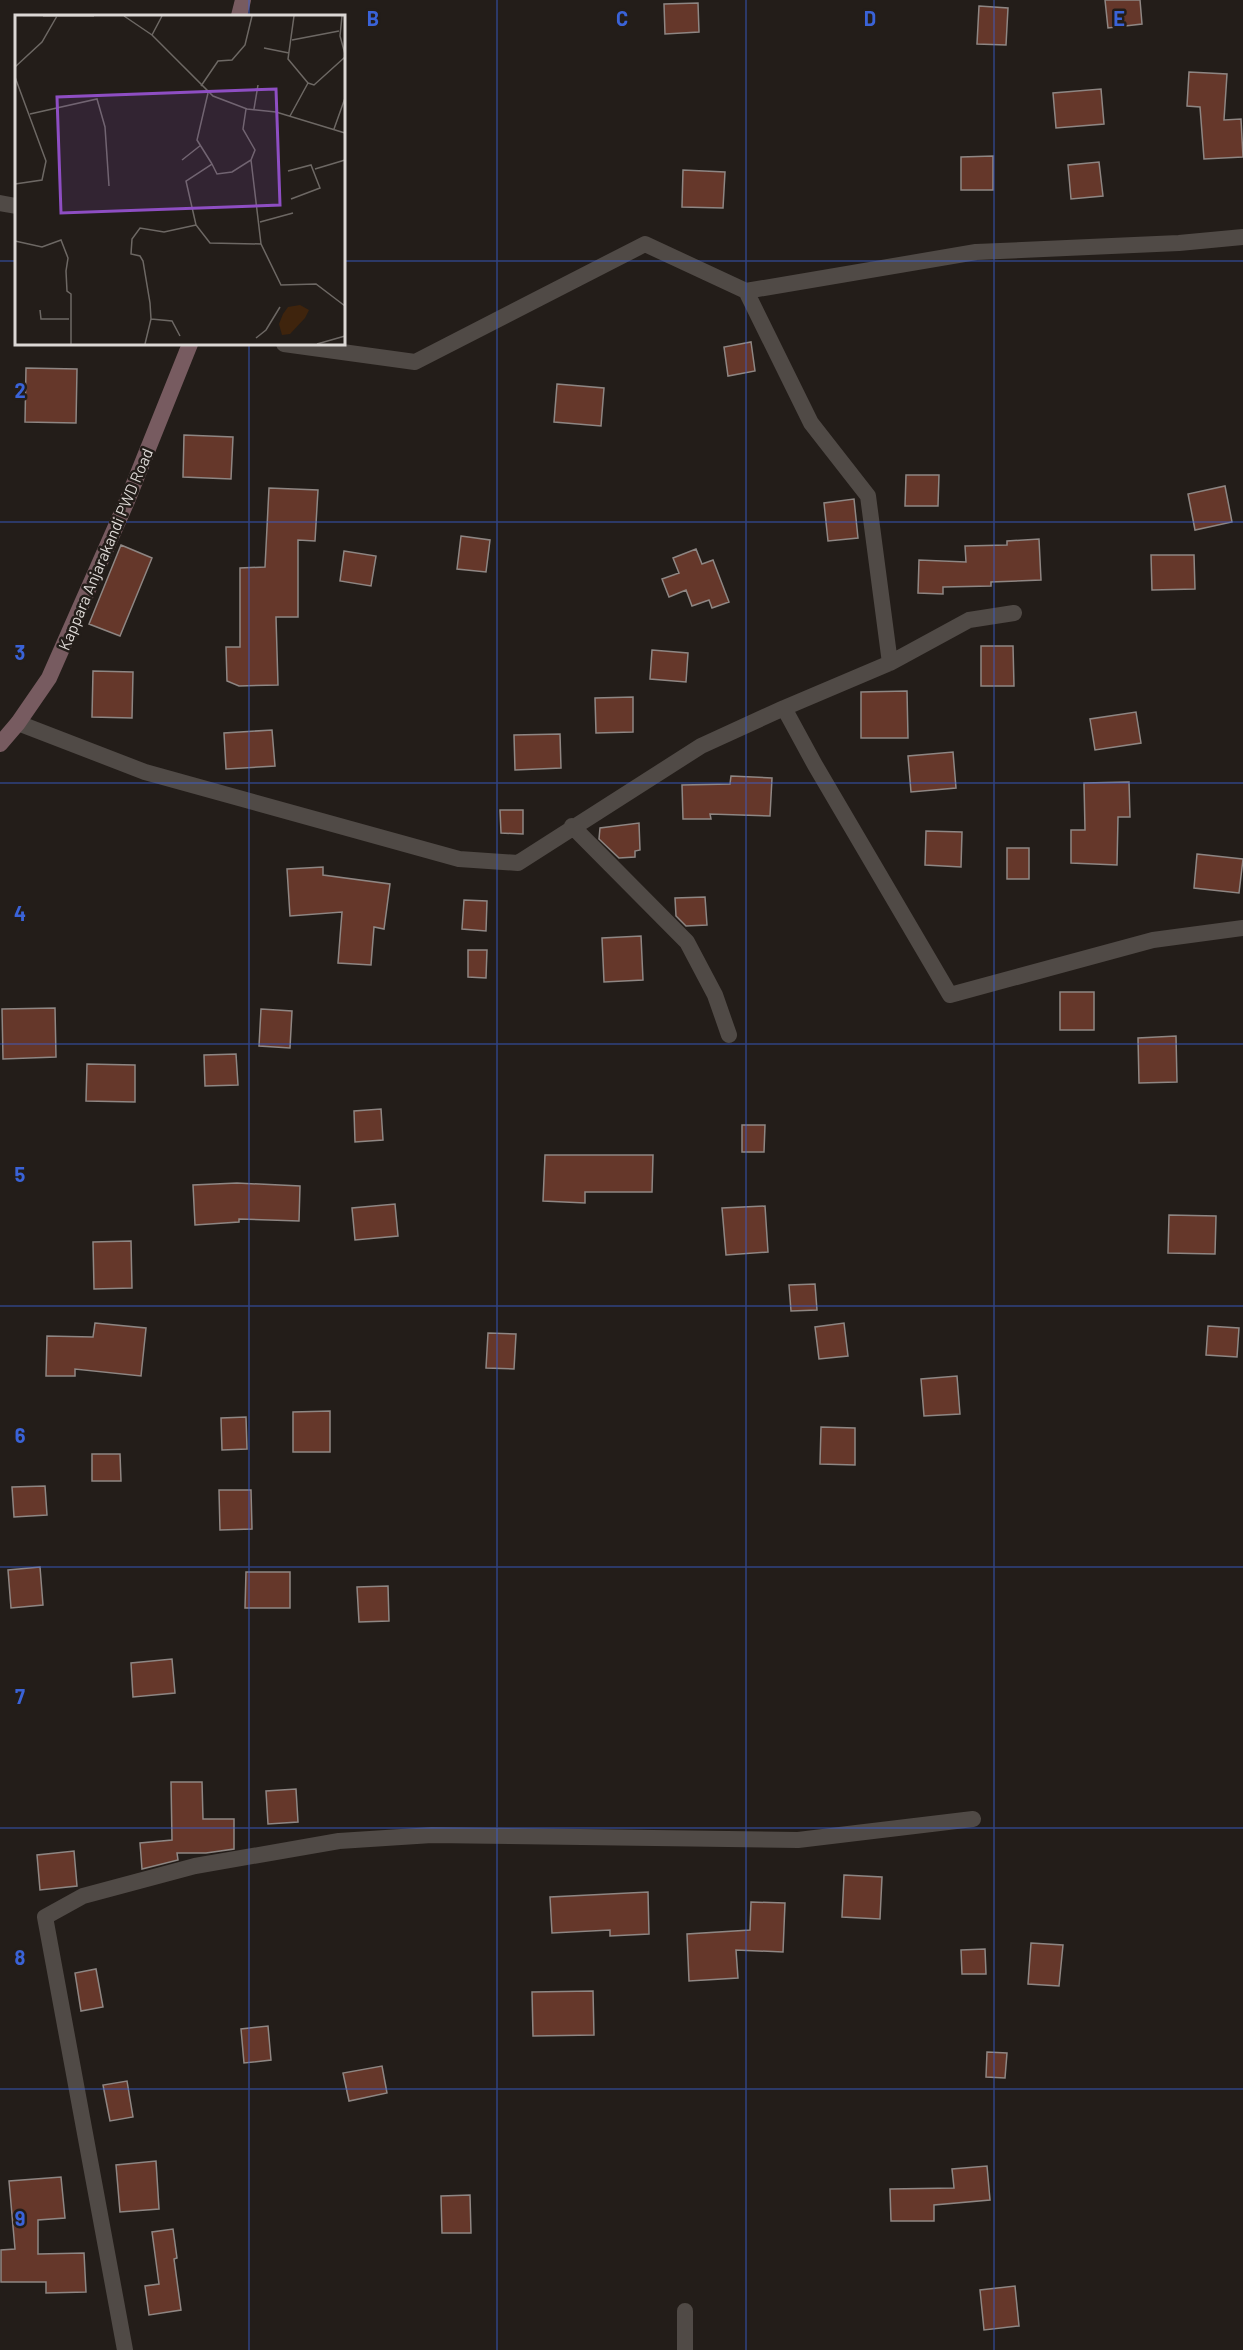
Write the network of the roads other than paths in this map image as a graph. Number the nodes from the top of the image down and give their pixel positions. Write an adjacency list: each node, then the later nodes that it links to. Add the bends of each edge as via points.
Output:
1 (243, 0): 2 (main road)
2 (239, 15)
3 (0, 203): 4 (street)
4 (15, 206)
5 (1243, 237): 6 (street, via 976,252)
6 (746, 291): 8 (street, via 645,244 415,362); 10 (street, via 811,423 868,496)
7 (190, 345): 12 (main road, Kappara Anjarakandi PWD Road, via 127,501 49,678)
8 (291, 345)
9 (1014, 614): 10 (street, via 969,620)
10 (890, 663): 11 (street)
11 (784, 708): 14 (street, via 701,746); 15 (street, via 950,995 1153,940)
12 (18, 723): 13 (main road, Kappara Anjarakandi PWD Road); 14 (street, via 145,772 459,859 518,863)
13 (0, 744)
14 (572, 826): 16 (street, via 687,942 716,995)
15 (1243, 928)
16 (729, 1035)
17 (973, 1819): 19 (street, via 798,1840 432,1835 339,1841 195,1866 83,1896 45,1917)
18 (685, 2311): 20 (street)
19 (125, 2350)
20 (685, 2350)

